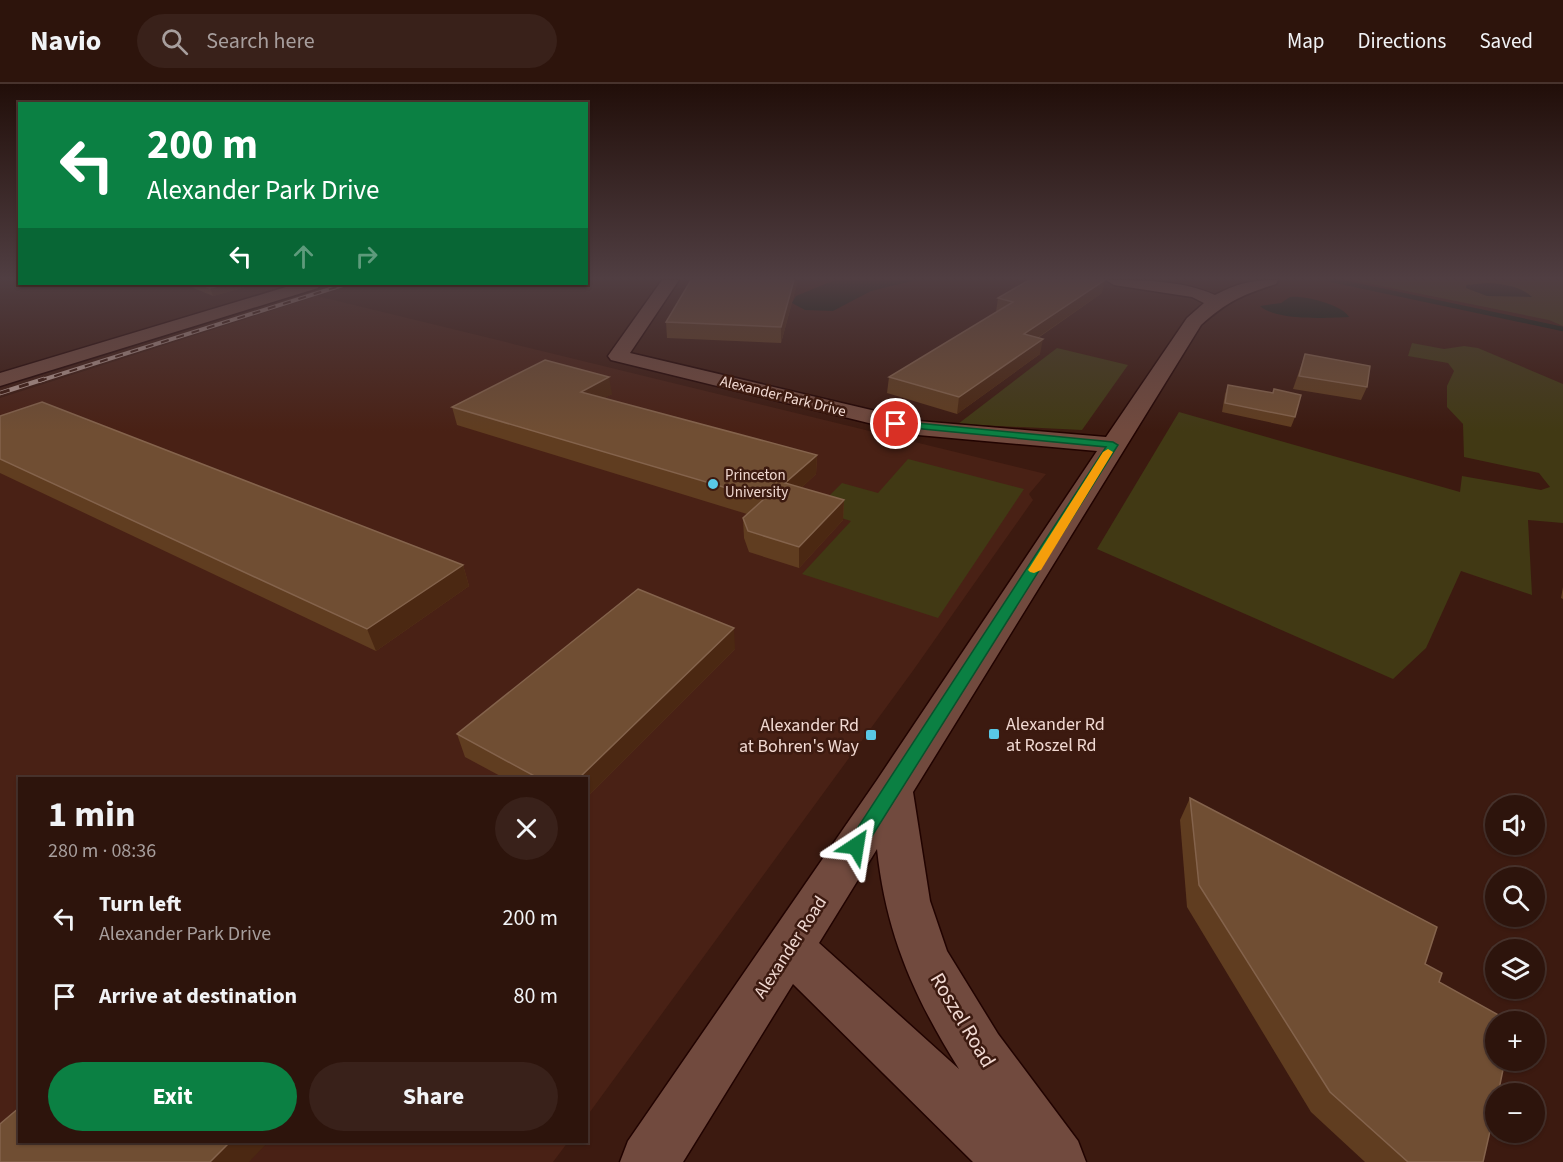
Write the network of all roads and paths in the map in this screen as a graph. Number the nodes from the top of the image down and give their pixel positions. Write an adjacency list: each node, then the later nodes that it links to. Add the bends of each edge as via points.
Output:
1 (158, 330): 4 (street)
2 (636, 330): 5 (street, Alexander Park Drive, via 618,357 896,424)
3 (1189, 330): 5 (street, Alexander Road)
4 (2, 377)
5 (1113, 445): 6 (street, Alexander Road)
6 (892, 791): 7 (street, Alexander Road); 10 (street, Roszel Road, via 907,892 929,965 964,1027)
7 (789, 948): 8 (street, Alexander Road); 9 (street)
8 (649, 1162)
9 (1015, 1162)
10 (1057, 1162)

